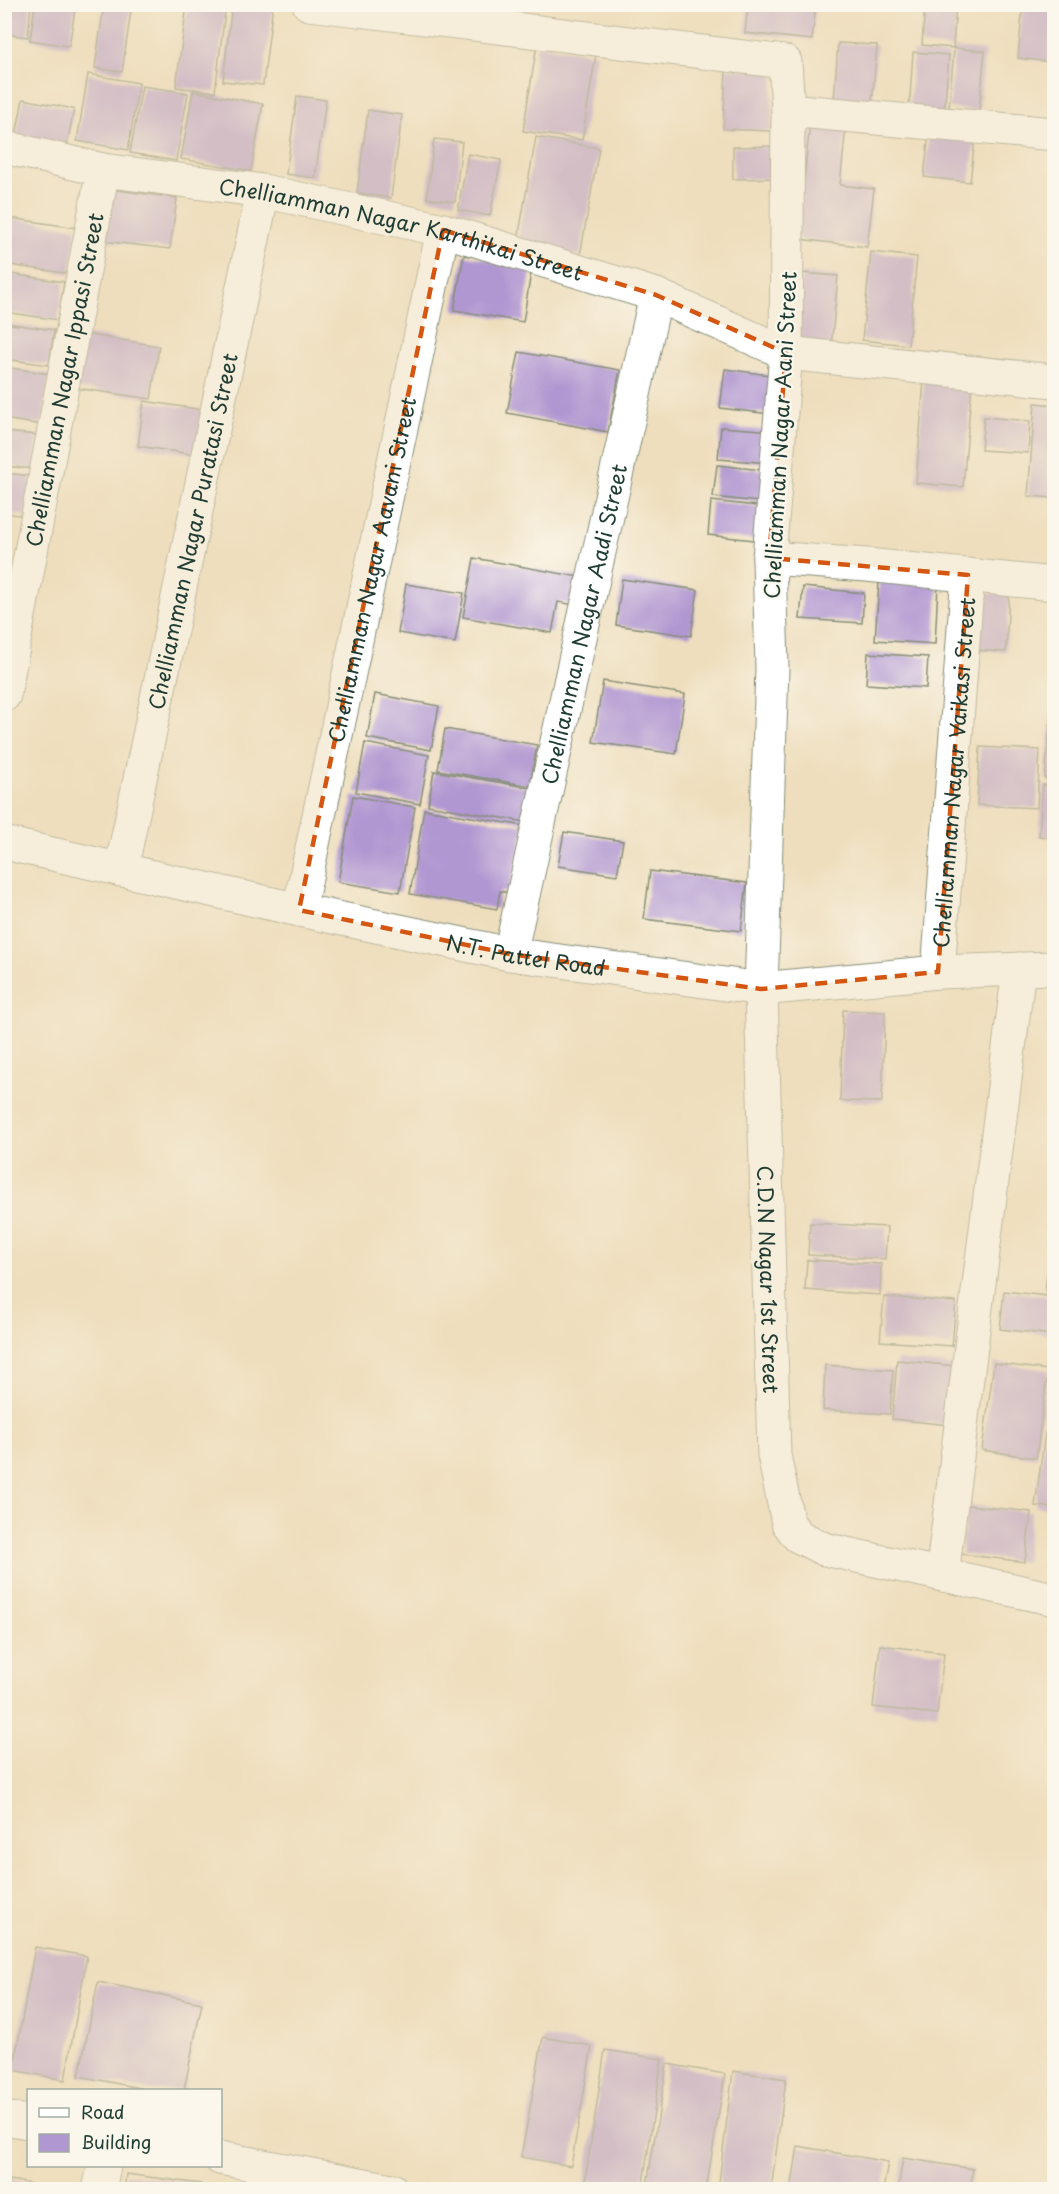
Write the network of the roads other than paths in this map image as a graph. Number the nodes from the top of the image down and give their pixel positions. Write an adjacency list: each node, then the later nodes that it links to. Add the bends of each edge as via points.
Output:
1 (309, 4): 2 (street, Chelliamman Nagar Aani Street, via 785,62)
2 (788, 110): 3 (street); 9 (street, Chelliamman Nagar Aani Street)
3 (1054, 134)
4 (4, 147): 5 (street, Chelliamman Nagar Karthikai Street)
5 (103, 170): 6 (street, Chelliamman Nagar Karthikai Street); 14 (street, Chelliamman Nagar Ippasi Street)
6 (263, 191): 7 (street, Chelliamman Nagar Karthikai Street); 16 (street, Chelliamman Nagar Puratasi Street)
7 (443, 230): 8 (street, Chelliamman Nagar Karthikai Street); 17 (street, Chelliamman Nagar Aavani Street)
8 (656, 295): 9 (street, Chelliamman Nagar Karthikai Street); 18 (street, Chelliamman Nagar Aadi Street)
9 (786, 353): 10 (street, Chelliamman Nagar Karthikai Street); 11 (street, Chelliamman Nagar Aani Street)
10 (1054, 381)
11 (769, 558): 12 (street); 22 (street, Chelliamman Nagar Aani Street, via 772,669)
12 (968, 575): 13 (street); 21 (street, Chelliamman Nagar Vaikasi Street)
13 (1054, 584)
14 (4, 695)
15 (4, 843): 16 (street, N.T. Pattel Road)
16 (121, 870): 17 (street, N.T. Pattel Road)
17 (299, 910): 18 (street, N.T. Pattel Road)
18 (510, 954): 22 (street, N.T. Pattel Road)
19 (1054, 968): 20 (street, N.T. Pattel Road)
20 (1019, 969): 21 (street, N.T. Pattel Road); 23 (street)
21 (938, 972): 22 (street, N.T. Pattel Road)
22 (761, 989): 23 (street, C.D.N Nagar 1st Street, via 774,1455 788,1523 798,1536 824,1549)
23 (942, 1575): 24 (street, C.D.N Nagar 1st Street)
24 (1054, 1599)
25 (4, 2118): 26 (street)
26 (27, 2122)
27 (222, 2158): 30 (street)
28 (104, 2167): 29 (street)
29 (99, 2190)
30 (392, 2190)

